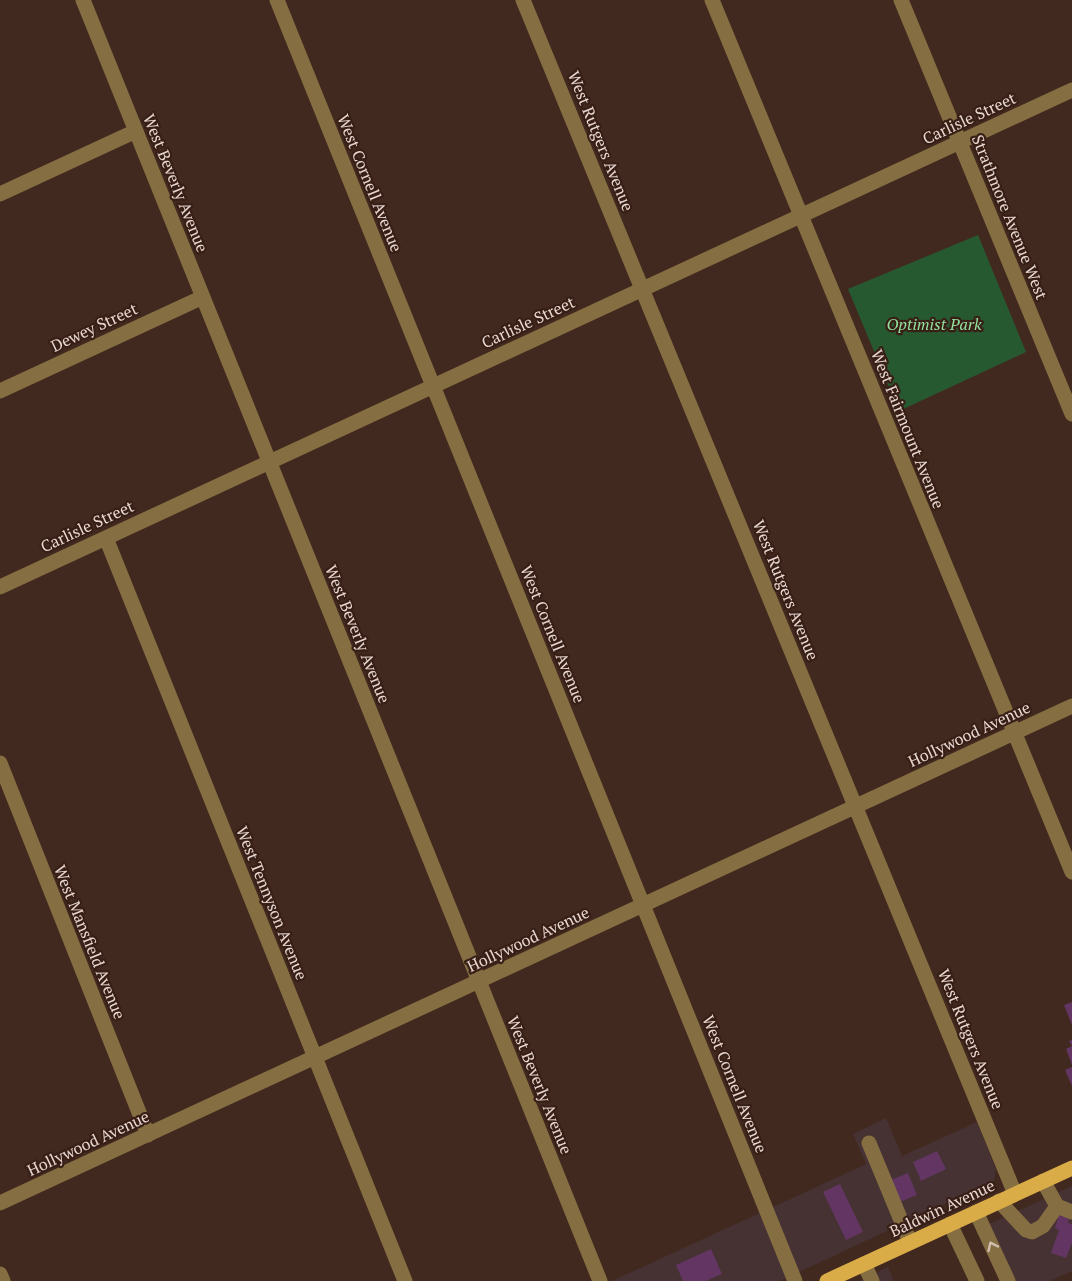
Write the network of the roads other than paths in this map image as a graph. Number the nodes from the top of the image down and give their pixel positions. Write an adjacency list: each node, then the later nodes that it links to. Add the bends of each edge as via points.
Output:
1 (83, 0): 7 (street, West Beverly Avenue)
2 (277, 0): 13 (street, West Cornell Avenue)
3 (523, 0): 11 (street, West Rutgers Avenue)
4 (712, 0): 10 (street, West Fairmount Avenue)
5 (901, 0): 8 (street, Strathmore Avenue West)
6 (1072, 90): 8 (street, Carlisle Street)
7 (136, 131): 9 (street); 12 (street, West Beverly Avenue)
8 (960, 142): 10 (street, Carlisle Street); 15 (street, Strathmore Avenue West)
9 (0, 194)
10 (801, 216): 11 (street, Carlisle Street); 20 (street, West Fairmount Avenue)
11 (643, 289): 13 (street, Carlisle Street); 22 (street, West Rutgers Avenue)
12 (203, 297): 14 (street, Dewey Street); 16 (street, West Beverly Avenue)
13 (433, 386): 16 (street, Carlisle Street); 24 (street, West Cornell Avenue)
14 (0, 391)
15 (1072, 414)
16 (270, 462): 17 (street, Carlisle Street); 25 (street, West Beverly Avenue)
17 (106, 538): 18 (street, Carlisle Street); 26 (street, West Tennyson Avenue)
18 (0, 587)
19 (1072, 706): 20 (street, Hollywood Avenue)
20 (1015, 733): 22 (street, Hollywood Avenue); 23 (street, West Fairmount Avenue)
21 (0, 763): 27 (street, West Mansfield Avenue)
22 (856, 807): 24 (street, Hollywood Avenue); 31 (street, West Rutgers Avenue)
23 (1072, 872)
24 (643, 905): 25 (street, Hollywood Avenue); 43 (street, West Cornell Avenue)
25 (479, 981): 26 (street, Hollywood Avenue); 42 (street, West Beverly Avenue)
26 (315, 1057): 27 (street, Hollywood Avenue); 41 (street, West Tennyson Avenue)
27 (148, 1135): 33 (street, Hollywood Avenue)
28 (869, 1143): 37 (street)
29 (1072, 1168): 30 (main road, Baldwin Avenue)
30 (1043, 1181): 31 (main road, Baldwin Avenue); 34 (street)
31 (1016, 1194): 32 (main road, Baldwin Avenue)
32 (999, 1201): 34 (street, via 1032,1232); 35 (main road, Baldwin Avenue)
33 (0, 1203)
34 (1065, 1209)
35 (976, 1212): 36 (main road, Baldwin Avenue); 47 (street, one-way to 35)
36 (950, 1224): 37 (main road, Baldwin Avenue); 46 (street)
37 (910, 1242): 38 (main road, Baldwin Avenue)
38 (864, 1264): 44 (main road, Baldwin Avenue); 45 (street)
39 (0, 1274): 40 (street)
40 (3, 1281)
41 (405, 1281)
42 (600, 1281)
43 (795, 1281)
44 (827, 1281)
45 (872, 1281)
46 (977, 1281)
47 (1008, 1281)

